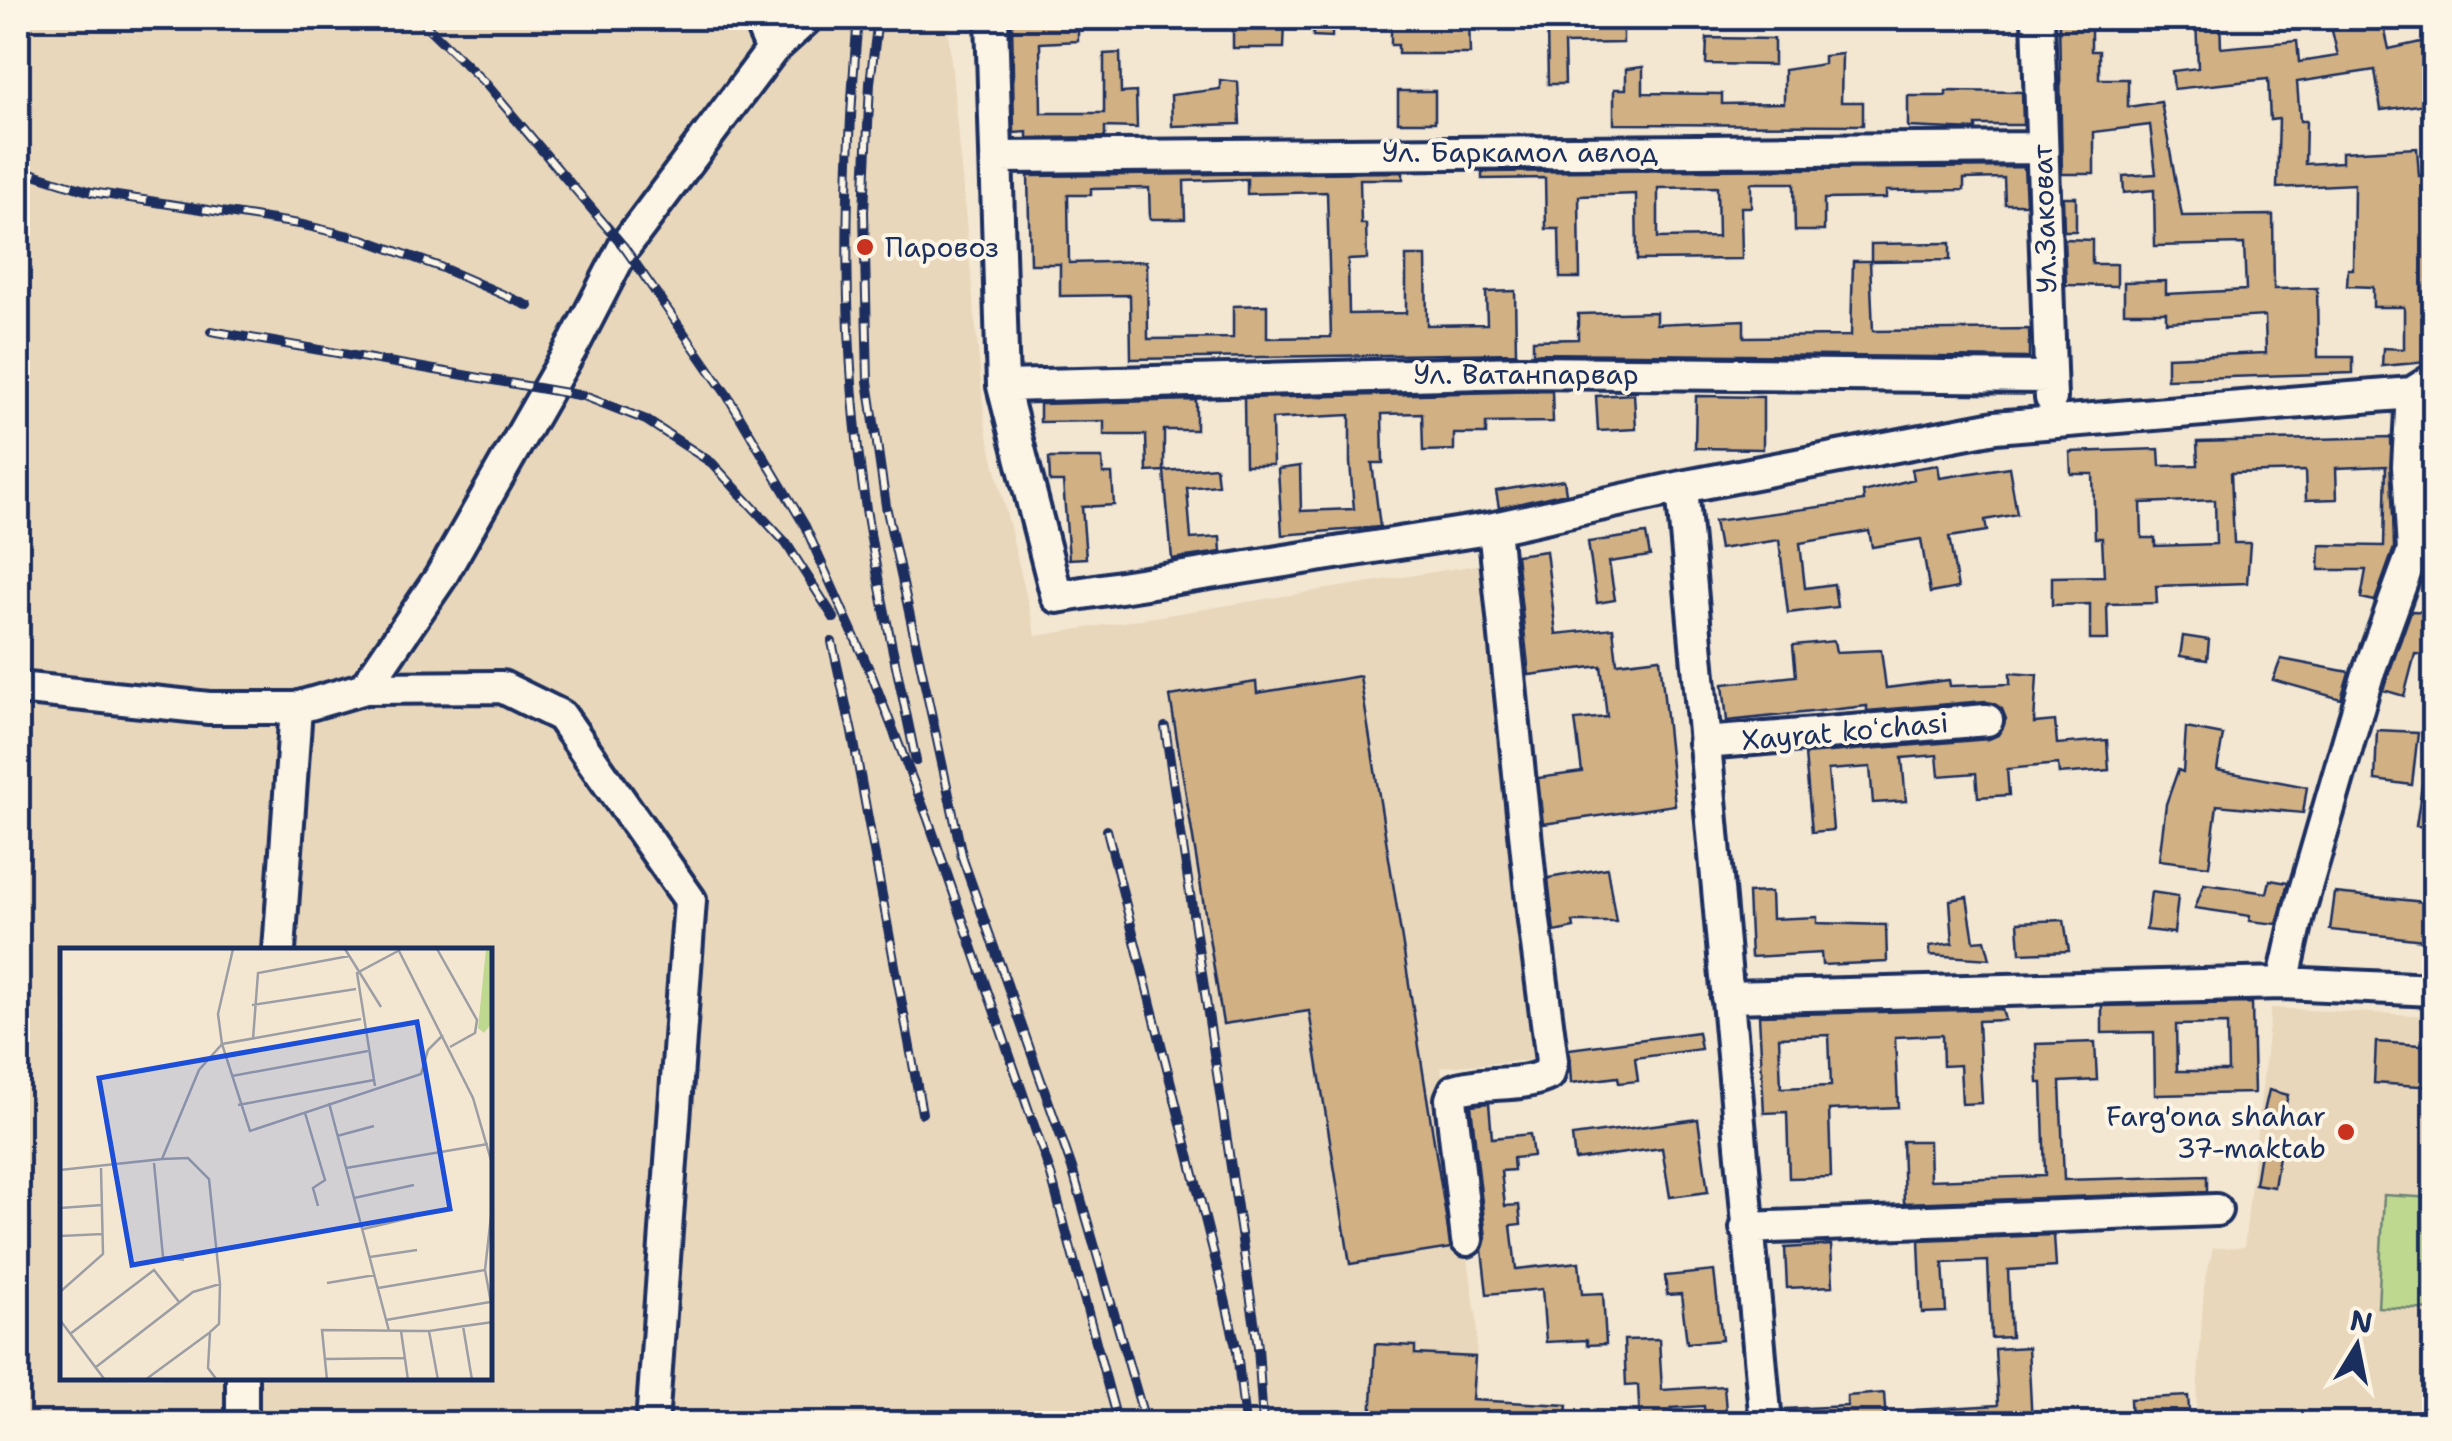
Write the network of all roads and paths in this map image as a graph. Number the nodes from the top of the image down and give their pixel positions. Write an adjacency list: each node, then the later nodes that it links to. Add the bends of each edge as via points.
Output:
1 (758, 18): 5 (street)
2 (807, 18): 5 (street)
3 (992, 18): 7 (street)
4 (2038, 18): 6 (street, Ул.Заковат)
5 (772, 50): 15 (street, via 624,247 440,578)
6 (2042, 148): 7 (street, Ул. Баркамол авлод); 8 (street, Ул.Заковат)
7 (998, 157): 9 (street)
8 (2050, 377): 9 (street, Ул. Ватанпарвар, via 1522,372); 11 (street, Ул.Заковат)
9 (1003, 386): 13 (street, via 1057,597)
10 (2423, 386): 11 (street); 20 (street, via 2408,466 2413,551 2368,674)
11 (2051, 421): 12 (street)
12 (1682, 487): 13 (street); 18 (street)
13 (1494, 528): 25 (street, via 1552,1061 1549,1074 1536,1080 1455,1090)
14 (18, 688): 16 (street, via 209,708)
15 (365, 688): 16 (street); 28 (street, via 502,687 560,716 690,900)
16 (296, 708): 19 (street)
17 (1987, 720): 18 (street, Xayrat koʻchasi)
18 (1704, 743): 22 (street)
19 (279, 948)
20 (2283, 984): 21 (street); 22 (street)
21 (2434, 990)
22 (1727, 998): 24 (street)
23 (2216, 1210): 24 (street)
24 (1746, 1228): 29 (street)
25 (1467, 1240)
26 (242, 1381): 27 (street)
27 (242, 1424)
28 (652, 1424)
29 (1766, 1424)

